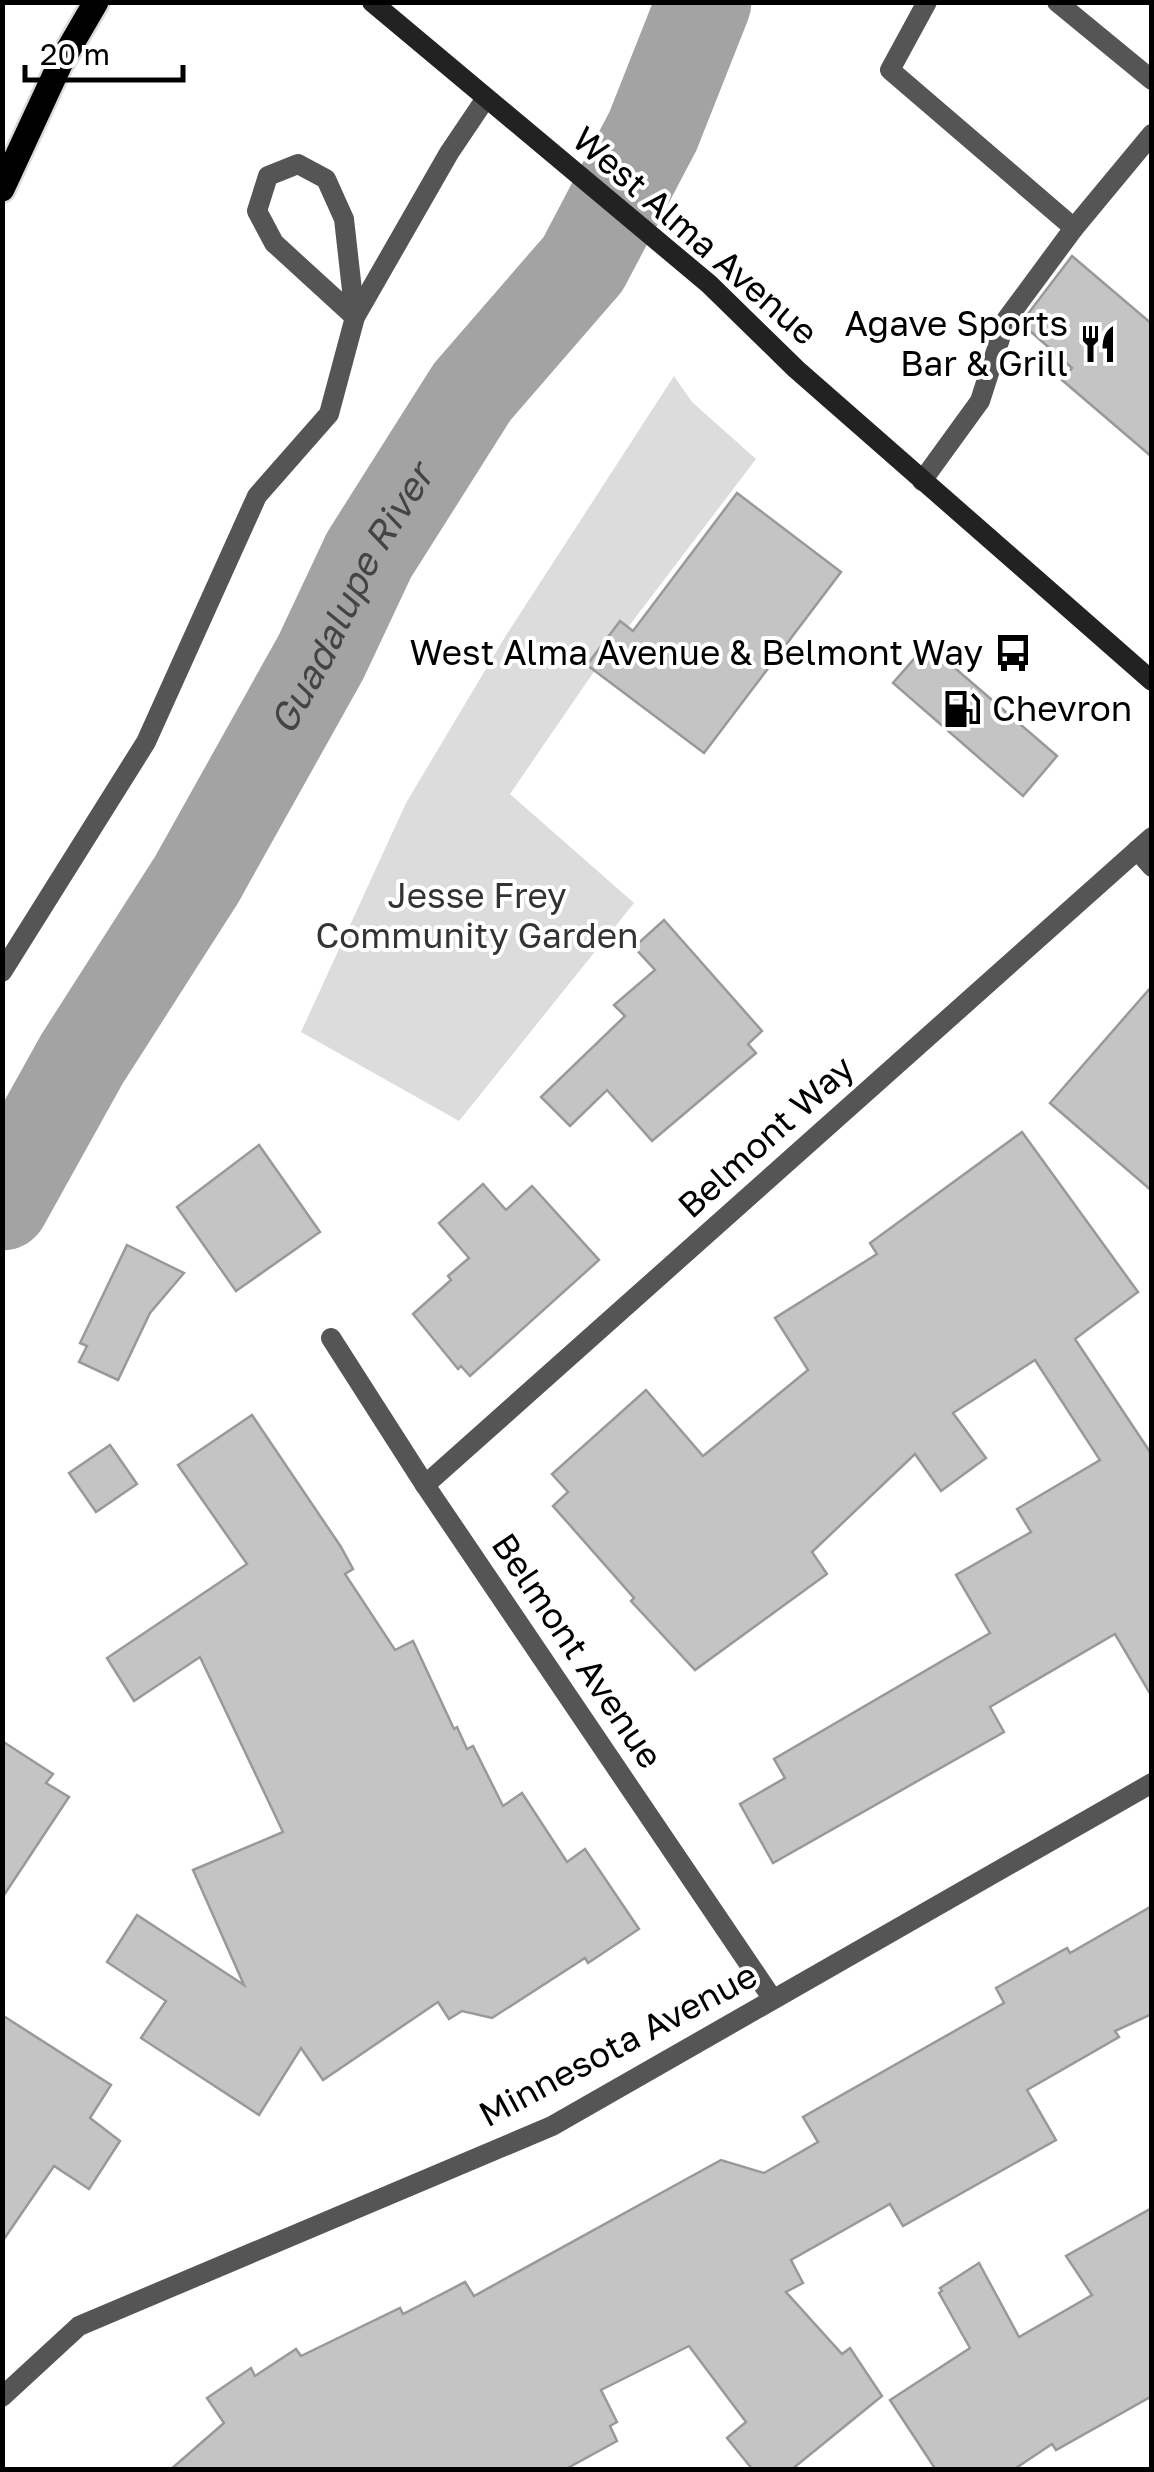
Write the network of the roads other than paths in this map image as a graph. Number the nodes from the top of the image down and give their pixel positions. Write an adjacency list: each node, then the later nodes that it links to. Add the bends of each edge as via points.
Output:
1 (96, 2): 8 (main road)
2 (372, 2): 6 (main road, West Alma Avenue)
3 (927, 2): 9 (street, via 890,70)
4 (1057, 2): 5 (street)
5 (1152, 80)
6 (486, 98): 10 (street); 11 (main road, West Alma Avenue, via 709,284)
7 (1152, 134): 9 (street)
8 (2, 190)
9 (1074, 228): 11 (street, via 1006,320 980,401)
10 (355, 317): 10 (street, via 274,243 258,211 268,176 298,164 326,178 344,218); 15 (street, via 329,414 257,496 146,742)
11 (922, 481): 12 (main road, West Alma Avenue)
12 (1148, 672)
13 (1144, 844): 14 (street); 17 (street, Belmont Way)
14 (1152, 867)
15 (2, 972)
16 (331, 1338): 17 (street, Belmont Avenue)
17 (424, 1486): 19 (street, Belmont Avenue)
18 (1152, 1783): 19 (street, Minnesota Avenue)
19 (772, 1998): 20 (street, Minnesota Avenue, via 552,2126 79,2326)
20 (2, 2397)

